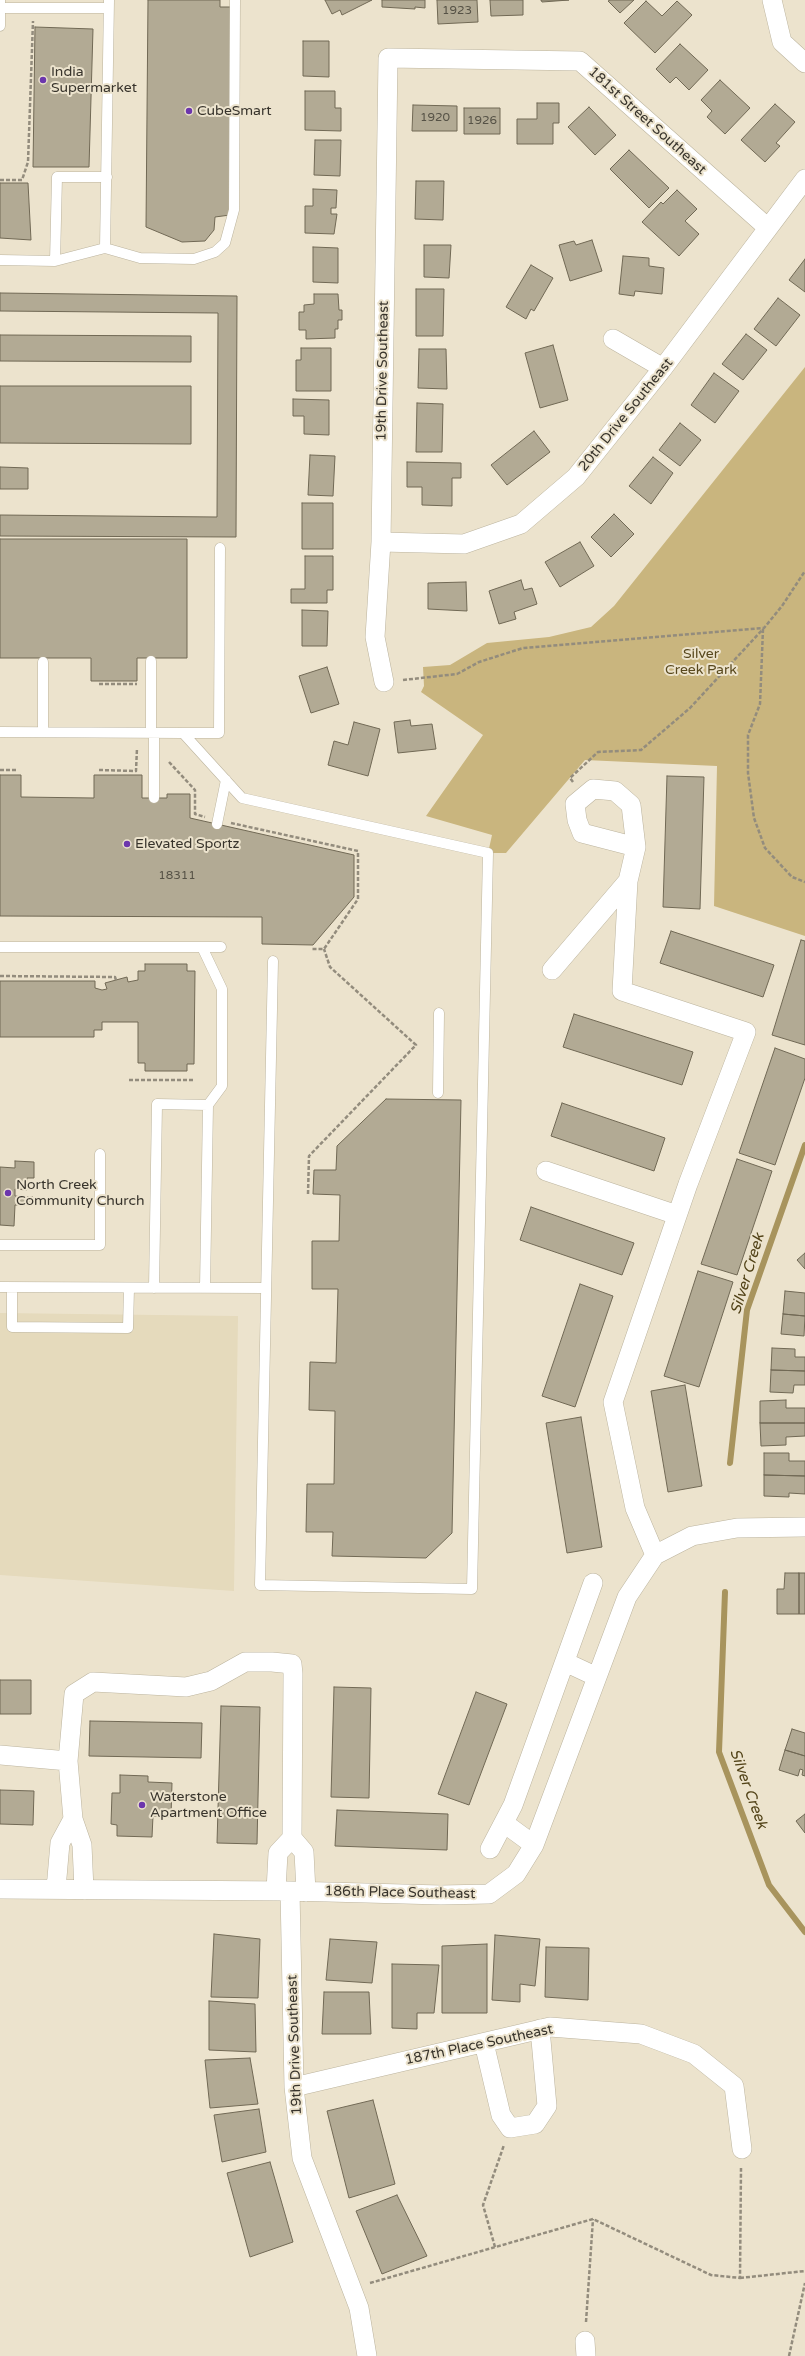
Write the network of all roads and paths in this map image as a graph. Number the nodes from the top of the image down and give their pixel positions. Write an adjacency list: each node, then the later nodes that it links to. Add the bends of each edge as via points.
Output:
1 (0, 0): 5 (lane)
2 (235, 0): 14 (lane, via 234,210 225,243 215,252 194,259 174,260 140,258)
3 (772, 0): 9 (street, via 782,42)
4 (108, 4): 5 (lane); 10 (lane)
5 (0, 8): 7 (lane)
6 (33, 20): 12 (path, via 28,162 22,180)
7 (0, 26)
8 (388, 58): 13 (street, 181st Street Southeast, via 580,61); 19 (street, 19th Drive Southeast)
9 (805, 63)
10 (107, 177): 14 (lane); 16 (lane, via 57,177)
11 (805, 179): 13 (street, 20th Drive Southeast)
12 (0, 180)
13 (768, 228): 18 (street, 20th Drive Southeast)
14 (106, 248): 16 (lane)
15 (0, 260): 16 (lane)
16 (55, 261)
17 (613, 339): 18 (street)
18 (663, 368): 19 (street, 20th Drive Southeast, via 576,477 521,524 464,544)
19 (381, 542): 25 (street, 19th Drive Southeast, via 375,637)
20 (220, 548): 31 (lane, via 219,733)
21 (805, 571): 22 (path)
22 (764, 628): 25 (path, via 523,648 479,662 457,674); 36 (path, via 690,708 641,750 598,752 570,778); 41 (path, via 760,704 748,735 748,773 754,818 765,848 792,877)
23 (151, 661): 27 (lane)
24 (43, 662): 29 (lane)
25 (384, 682)
26 (99, 684): 27 (path)
27 (151, 684): 30 (lane)
28 (0, 732): 29 (lane)
29 (43, 732): 30 (lane)
30 (153, 733): 31 (lane); 37 (lane)
31 (183, 733): 35 (lane)
32 (169, 762): 38 (path, via 195,790 195,814)
33 (0, 770): 34 (path)
34 (18, 770)
35 (226, 780): 38 (lane); 66 (lane, via 242,798 488,853 472,1589 260,1585)
36 (584, 797): 39 (street, via 593,789 615,791 631,805); 39 (street, via 575,804 582,833)
37 (154, 798)
38 (217, 822): 46 (path, via 358,851 358,899)
39 (636, 846): 40 (street)
40 (628, 881): 48 (street); 59 (street, via 622,991 746,1032)
41 (805, 882)
42 (0, 947): 43 (lane)
43 (202, 947): 44 (lane); 55 (lane, via 222,988 222,1086)
44 (221, 947)
45 (311, 949): 46 (path)
46 (324, 949): 58 (path, via 330,967 416,1045 309,1156)
47 (273, 961): 66 (lane)
48 (552, 970)
49 (0, 976): 50 (path, via 115,977)
50 (116, 980)
51 (439, 1012): 54 (lane)
52 (129, 1080): 53 (path)
53 (194, 1080)
54 (438, 1093)
55 (208, 1105): 64 (lane, via 157,1104); 65 (lane)
56 (100, 1154): 60 (lane, via 100,1245)
57 (546, 1171): 59 (street)
58 (308, 1194)
59 (677, 1215): 68 (street, via 613,1402 635,1508)
60 (0, 1245)
61 (0, 1288): 62 (lane)
62 (12, 1288): 63 (lane); 63 (lane, via 12,1326 128,1328)
63 (129, 1288): 64 (lane)
64 (154, 1288): 65 (lane)
65 (205, 1288): 66 (lane)
66 (266, 1288)
67 (805, 1527): 68 (street, via 737,1528 692,1536)
68 (655, 1555): 71 (street, 186th Place Southeast, via 627,1597)
69 (593, 1583): 70 (street)
70 (565, 1662): 71 (street); 75 (street, via 513,1805)
71 (597, 1677): 77 (street, 186th Place Southeast)
72 (0, 1755): 73 (street)
73 (68, 1760): 74 (street); 76 (street, via 74,1694 93,1682 186,1687 211,1681 245,1662 292,1664)
74 (73, 1819): 80 (street, via 60,1843); 81 (street, via 82,1845)
75 (504, 1822): 77 (street); 78 (street)
76 (292, 1838): 82 (street, via 304,1852); 82 (street, via 278,1853)
77 (534, 1845): 82 (street, 186th Place Southeast, via 516,1874 489,1894)
78 (490, 1849)
79 (0, 1889): 80 (street, 186th Place Southeast)
80 (56, 1889): 81 (street, 186th Place Southeast)
81 (84, 1890): 82 (street, 186th Place Southeast)
82 (291, 1891): 85 (street, 19th Drive Southeast)
83 (540, 2029): 84 (street, 187th Place Southeast); 86 (street, via 547,2106 535,2124); 87 (street, 187th Place Southeast, via 550,2027 641,2034 694,2054 734,2086)
84 (484, 2043): 85 (street, 187th Place Southeast); 86 (street, via 502,2116)
85 (294, 2087): 93 (street, 19th Drive Southeast, via 302,2158)
86 (510, 2128): 89 (path, via 482,2205)
87 (742, 2149): 91 (path)
88 (592, 2219): 89 (path); 91 (path, via 711,2275); 94 (path)
89 (495, 2247): 93 (path)
90 (805, 2272): 91 (path)
91 (740, 2278)
92 (805, 2283): 96 (path)
93 (352, 2289): 95 (street, 19th Drive Southeast, via 359,2308)
94 (585, 2348)
95 (366, 2356)
96 (789, 2356)

